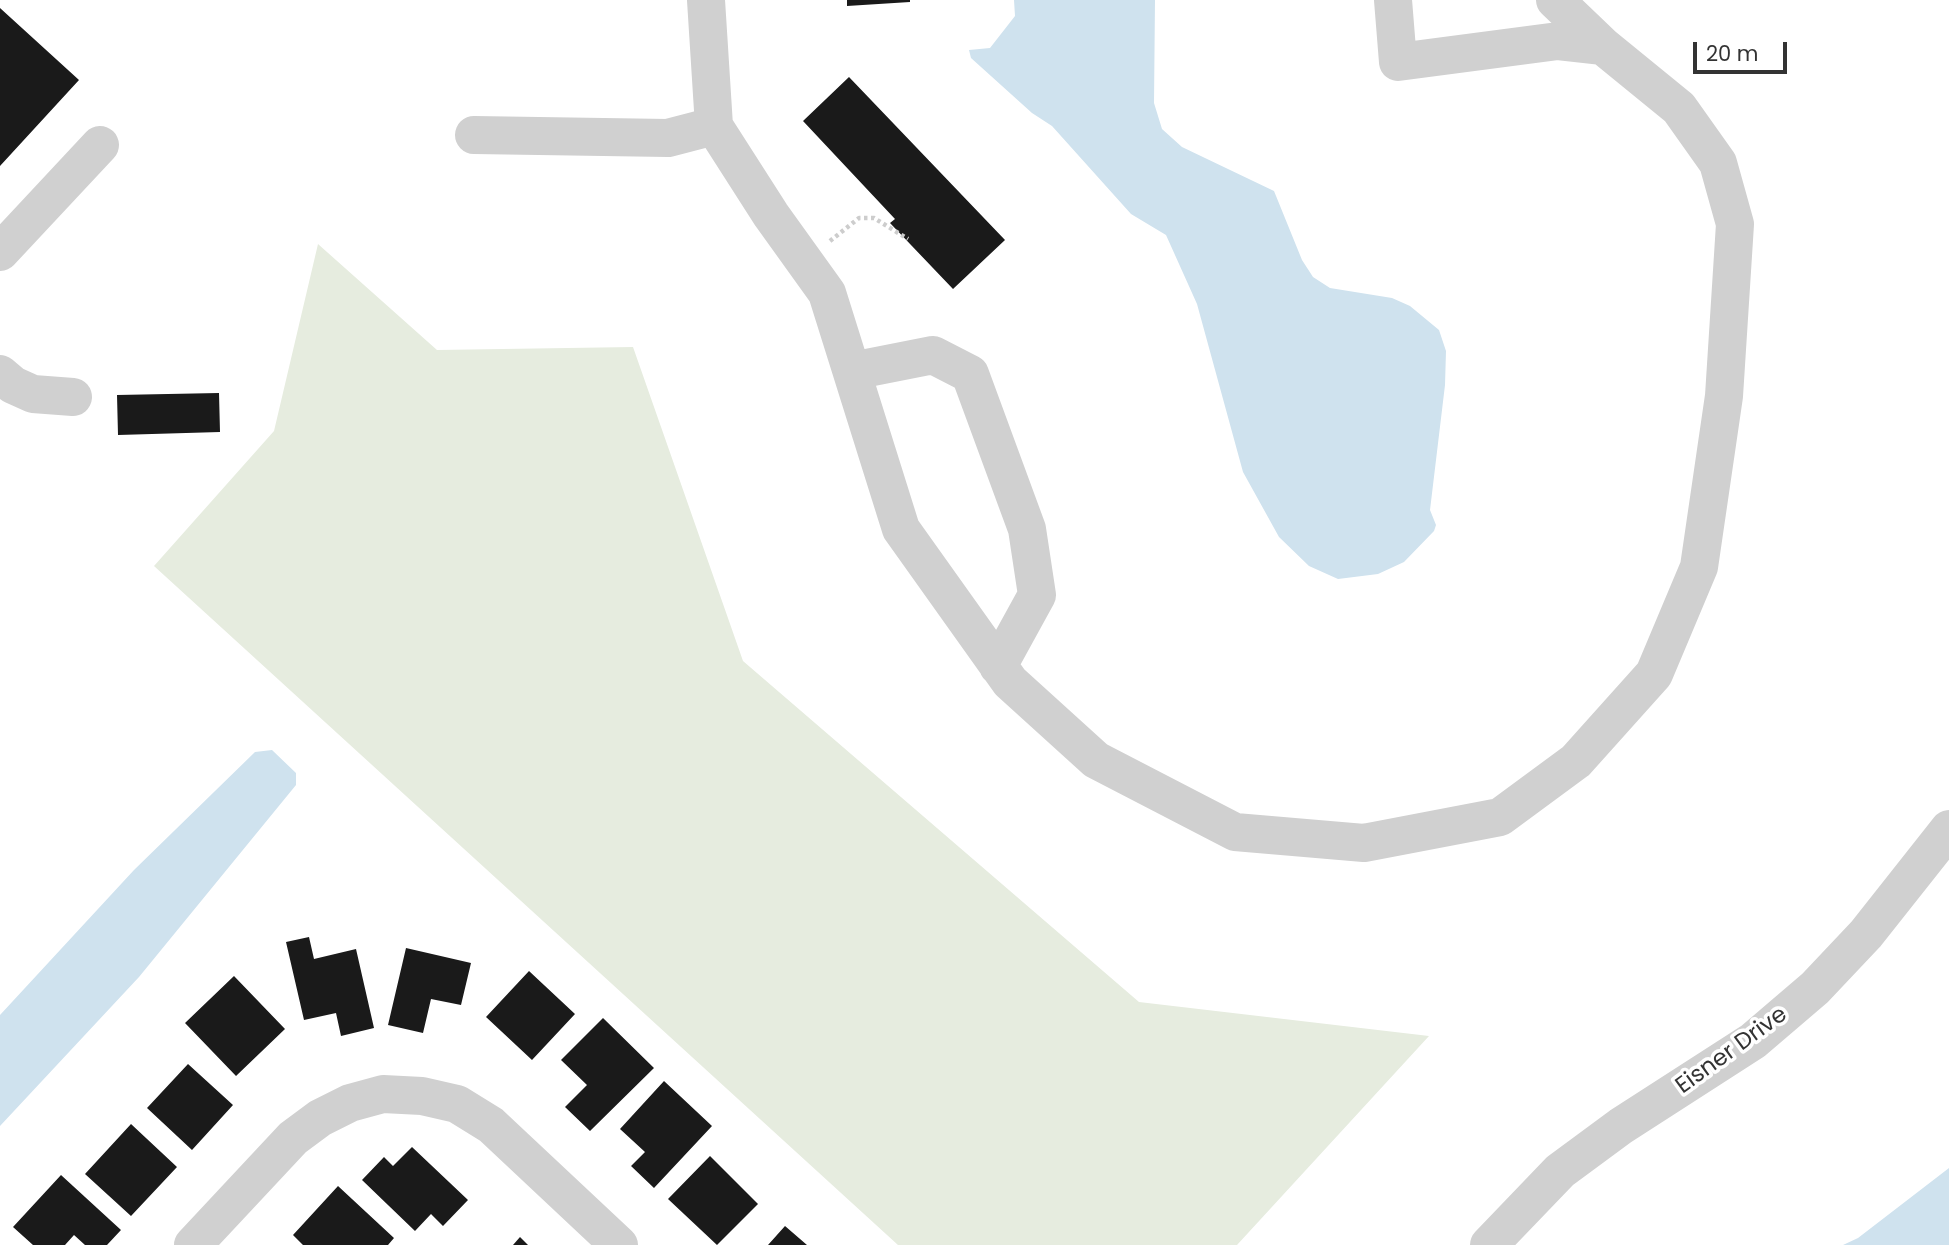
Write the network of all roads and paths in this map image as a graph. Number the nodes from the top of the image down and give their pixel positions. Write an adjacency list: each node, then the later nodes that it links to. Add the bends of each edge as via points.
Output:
1 (705, 0): 5 (street)
2 (1393, 0): 4 (street, via 1398,62 1558,41)
3 (1555, 0): 4 (street)
4 (1603, 46): 14 (street, via 1679,108 1718,163 1735,224 1724,396 1699,567 1654,674 1576,761 1500,817 1364,843 1235,832 1096,760)
5 (714, 126): 6 (street, via 668,138); 10 (street)
6 (474, 135)
7 (100, 145): 9 (street)
8 (908, 239): 10 (path, via 874,218 859,218)
9 (0, 252)
10 (805, 262): 11 (street, via 827,293)
11 (852, 371): 14 (street, via 901,529); 14 (street, via 933,355 970,374 1027,529 1037,595)
12 (0, 374): 13 (street, via 33,394)
13 (73, 397)
14 (998, 666)
15 (1949, 829): 18 (street, Eisner Drive, via 1866,934 1815,988 1753,1041 1560,1171)
16 (193, 1245): 17 (street, via 293,1138 350,1102 383,1094 457,1104 492,1125)
17 (619, 1245)
18 (1489, 1245)

